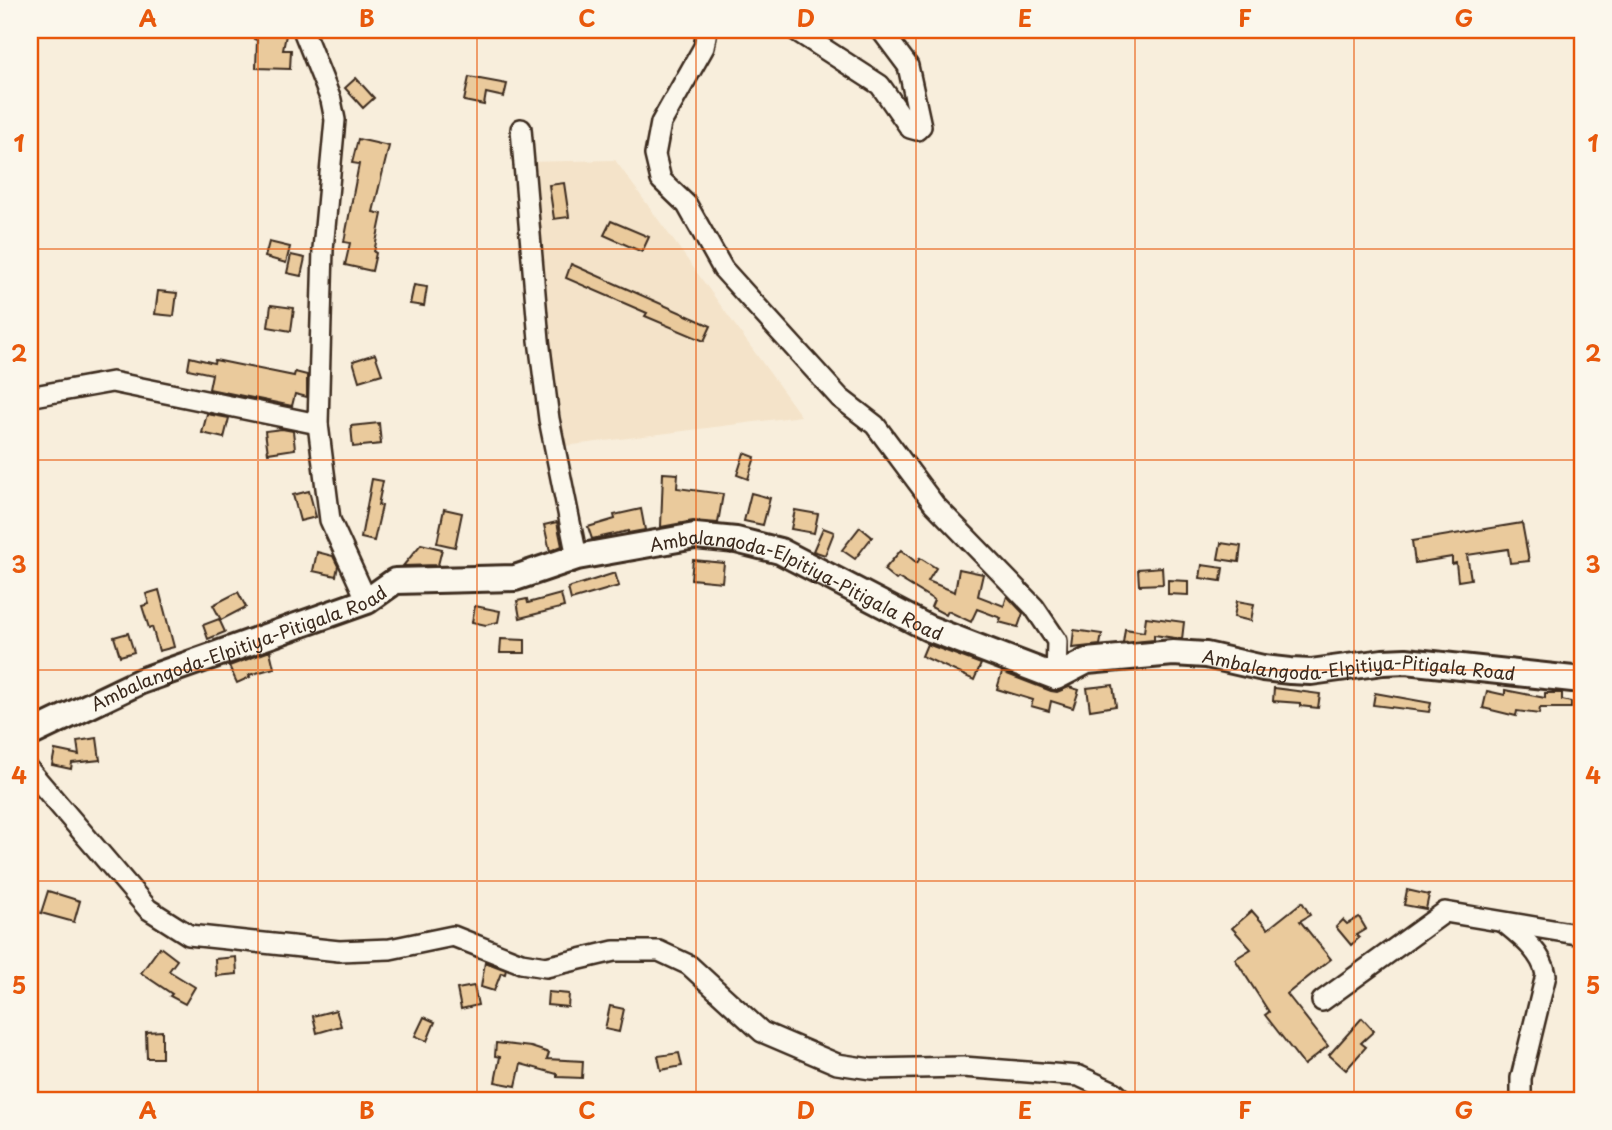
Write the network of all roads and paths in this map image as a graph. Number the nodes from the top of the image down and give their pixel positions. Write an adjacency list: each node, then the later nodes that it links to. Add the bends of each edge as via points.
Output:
1 (303, 30): 7 (street, via 335,120 323,249)
2 (707, 30): 10 (street, via 704,47 661,123 655,155 661,180 687,205 723,269 839,398 875,425 934,504 1034,607 1057,641)
3 (795, 30): 4 (street, via 880,85 910,128 917,130 921,126 908,66)
4 (881, 30)
5 (521, 129): 8 (street, via 549,419)
6 (30, 395): 7 (street, via 113,382)
7 (318, 424): 9 (street, via 330,520)
8 (577, 558): 9 (main road, Ambalangoda-Elpitiya-Pitigala Road, via 515,578 395,581); 10 (main road, Ambalangoda-Elpitiya-Pitigala Road, via 695,536 736,540 780,551 928,628)
9 (367, 601): 12 (main road, Ambalangoda-Elpitiya-Pitigala Road, via 141,681)
10 (1056, 677): 11 (main road, Ambalangoda-Elpitiya-Pitigala Road, via 1087,661 1173,653 1290,671 1406,661)
11 (1582, 680)
12 (30, 734)
13 (30, 771): 17 (street, via 148,909 189,935 339,951 390,949 453,936 521,963 546,967 614,951 659,951 689,965 762,1032 837,1064 1079,1076)
14 (1505, 924): 15 (street); 16 (street, via 1445,912); 18 (street, via 1526,941 1546,975 1521,1078)
15 (1582, 935)
16 (1322, 1001)
17 (1123, 1100)
18 (1521, 1100)

